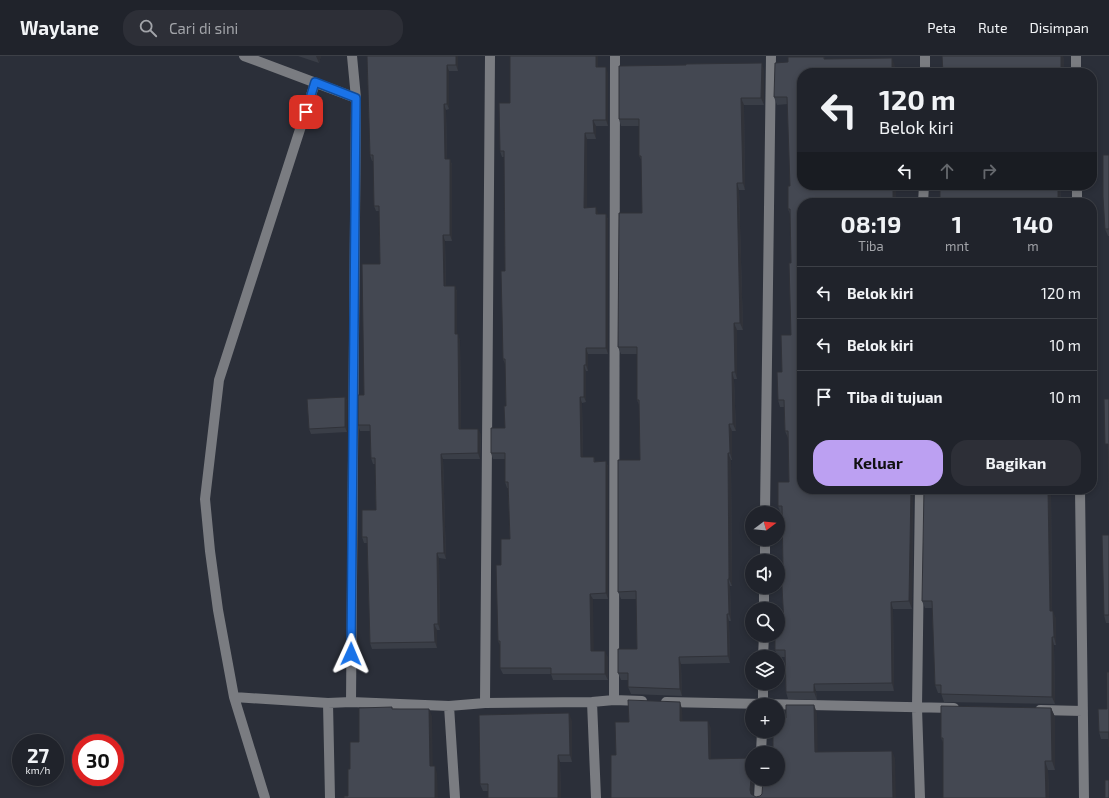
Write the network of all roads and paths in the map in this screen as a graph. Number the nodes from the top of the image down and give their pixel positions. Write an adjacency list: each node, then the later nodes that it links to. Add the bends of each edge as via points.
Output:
1 (244, 56): 10 (street)
2 (352, 56): 11 (street)
3 (490, 56): 20 (street)
4 (615, 56): 16 (street)
5 (771, 56): 14 (street)
6 (925, 56): 8 (street)
7 (1076, 56): 9 (street)
8 (925, 68)
9 (1076, 68)
10 (315, 82): 11 (street); 15 (street, via 219,380 205,499 212,566)
11 (356, 98): 17 (street)
12 (920, 494): 24 (street)
13 (1080, 494): 27 (street)
14 (765, 506)
15 (234, 697): 19 (street); 29 (street)
16 (614, 700): 18 (street); 21 (street)
17 (351, 702): 19 (street); 23 (street)
18 (592, 702): 20 (street); 32 (street)
19 (328, 703): 30 (street)
20 (485, 703): 23 (street)
21 (745, 704)
22 (785, 705): 24 (street)
23 (449, 706): 31 (street)
24 (917, 708): 25 (street); 34 (street)
25 (964, 708)
26 (1027, 710): 27 (street)
27 (1083, 711): 35 (street)
28 (760, 786): 33 (street)
29 (265, 798)
30 (330, 798)
31 (455, 798)
32 (596, 798)
33 (759, 798)
34 (920, 798)
35 (1084, 798)

